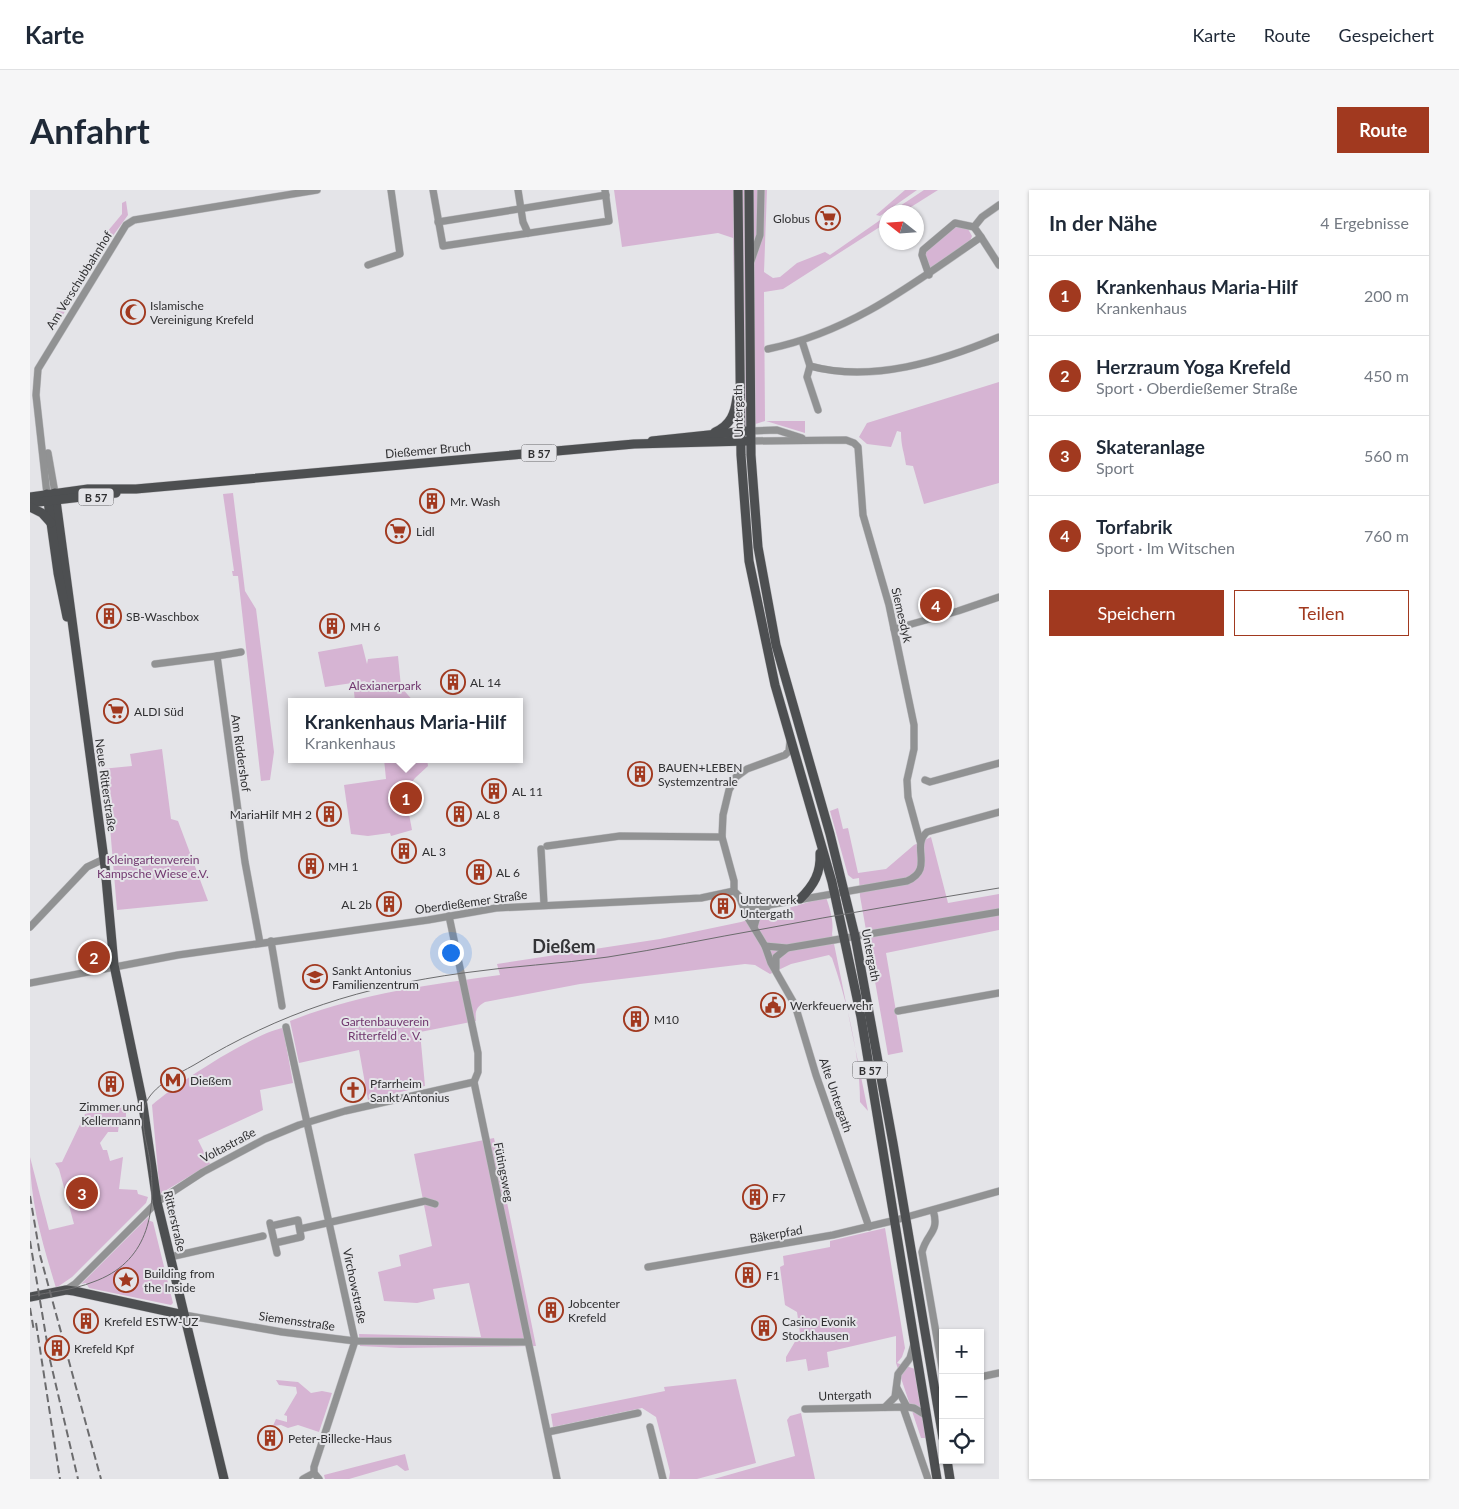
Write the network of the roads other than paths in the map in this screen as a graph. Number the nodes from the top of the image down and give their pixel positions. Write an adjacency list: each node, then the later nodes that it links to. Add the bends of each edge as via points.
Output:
1 (317, 190): 31 (street, Am Verschubbahnhof, via 134,220 126,225 38,369 35,383)
2 (391, 190): 15 (street, via 400,254)
3 (433, 190): 11 (street)
4 (518, 190): 10 (street)
5 (738, 190): 23 (main road, Untergath)
6 (749, 190): 17 (main road, Untergath)
7 (761, 190): 17 (street, via 760,235)
8 (606, 192): 10 (street); 13 (street, via 609,221)
9 (999, 205): 12 (street)
10 (522, 209): 11 (street); 13 (street)
11 (438, 222): 13 (street, via 443,246)
12 (974, 227): 14 (street); 18 (street, via 955,223 923,250)
13 (528, 233)
14 (981, 236): 16 (street); 18 (street)
15 (368, 265)
16 (999, 265)
17 (748, 268): 25 (main road, Untergath)
18 (929, 275): 20 (street, via 868,312)
19 (999, 337): 22 (street, via 970,349 876,371 835,372)
20 (802, 341): 21 (street); 22 (street)
21 (768, 349)
22 (810, 366): 24 (street, via 807,377)
23 (740, 374): 25 (main road, Untergath); 26 (main road, Untergath, via 732,418)
24 (818, 410)
25 (746, 431): 26 (main road, Dießemer Bruch / B 57); 27 (street, Siemesdyk, via 777,430); 28 (main road, Untergath / B 57)
26 (715, 433): 29 (main road, Dießemer Bruch / B 57)
27 (807, 440): 28 (street, Siemesdyk); 36 (street, Siemesdyk, via 846,440 858,446 863,515)
28 (747, 441): 29 (main road, Dießemer Bruch / B 57); 35 (main road, Untergath / B 57, via 743,495); 37 (main road, Untergath / B 57, via 758,547)
29 (634, 444): 31 (main road, Dießemer Bruch / B 57, via 136,489 98,497)
30 (30, 497): 31 (main road)
31 (52, 497): 32 (main road, B 57); 33 (main road, Neue Ritterstraße); 38 (main road, Neue Ritterstraße, via 70,601)
32 (30, 505): 33 (main road)
33 (51, 523): 38 (main road, Neue Ritterstraße, via 63,602)
34 (999, 597): 36 (street)
35 (759, 618): 37 (main road); 42 (main road, Untergath / B 57)
36 (894, 628): 48 (street, Siemesdyk, via 914,725 914,749 907,780 908,797)
37 (772, 630): 51 (main road, Untergath / B 57)
38 (73, 639): 49 (main road, Neue Ritterstraße)
39 (241, 652): 40 (street)
40 (217, 656): 41 (street); 64 (street, Am Riddershof, via 245,862)
41 (155, 664)
42 (789, 729): 45 (main road, Untergath / B 57); 47 (street, Alte Untergath, via 789,751 780,758 746,769 736,777 723,815)
43 (999, 763): 44 (street, via 930,782)
44 (925, 780)
45 (810, 803): 52 (main road, Untergath / B 57); 53 (main road, via 820,863 813,884)
46 (999, 812): 48 (street, via 927,832)
47 (722, 837): 50 (street, Alte Untergath); 55 (street, via 620,836 544,847)
48 (920, 842): 51 (street, Siemesdyk, via 922,866 913,879)
49 (104, 859): 60 (street, via 87,866); 67 (main road, Neue Ritterstraße)
50 (734, 891): 54 (street, Alte Untergath); 55 (street, Oberdießemer Straße, via 700,898)
51 (844, 891): 52 (street); 61 (main road, Untergath / B 57)
52 (835, 894): 53 (street); 62 (main road, Untergath / B 57)
53 (800, 899): 56 (street)
54 (742, 903): 56 (street, via 747,908); 59 (street, Alte Untergath)
55 (544, 904): 58 (street, Oberdießemer Straße)
56 (770, 905): 59 (street, via 758,914)
57 (999, 912): 61 (street)
58 (450, 916): 63 (street, Oberdießemer Straße); 74 (street, Fütingsweg, via 478,1053 478,1072)
59 (754, 926): 65 (street, Alte Untergath)
60 (30, 927)
61 (855, 936): 62 (street); 80 (main road, Untergath / B 57)
62 (844, 938): 66 (street); 81 (main road, Untergath / B 57)
63 (271, 942): 64 (street, Oberdießemer Straße); 71 (street)
64 (260, 943): 67 (street, Oberdießemer Straße)
65 (765, 946): 66 (street); 68 (street, Alte Untergath)
66 (787, 948): 68 (street, via 776,957)
67 (114, 965): 69 (street, Oberdießemer Straße); 77 (main road, Ritterstraße, via 144,1111)
68 (777, 973): 83 (street, Alte Untergath, via 796,1008 816,1075)
69 (30, 983)
70 (999, 993): 72 (street)
71 (282, 1006)
72 (898, 1011)
73 (286, 1027): 75 (street, Virchowstraße)
74 (474, 1082): 75 (street, Voltastraße, via 345,1111); 95 (street, Fütingsweg)
75 (307, 1123): 77 (street, Voltastraße, via 242,1151); 82 (street, Virchowstraße)
76 (999, 1191): 79 (street, Bäkerpfad)
77 (157, 1202): 88 (main road, Ritterstraße); 90 (street, Voltastraße)
78 (436, 1204): 82 (street, via 425,1200)
79 (933, 1210): 80 (street, Bäkerpfad); 96 (street, via 937,1222 922,1252)
80 (906, 1216): 81 (street, Bäkerpfad); 102 (main road, Untergath / B 57)
81 (896, 1220): 83 (street, Bäkerpfad); 93 (main road, Untergath / B 57)
82 (330, 1222): 84 (street); 94 (street, Virchowstraße)
83 (870, 1227): 89 (street, Bäkerpfad)
84 (300, 1229): 86 (street, via 302,1237); 86 (street, via 298,1220 270,1224)
85 (263, 1236): 88 (street)
86 (275, 1243): 87 (street)
87 (277, 1253)
88 (170, 1257): 92 (main road, Ritterstraße)
89 (648, 1267)
90 (66, 1290): 91 (main road); 92 (main road, Siemensstraße)
91 (30, 1297)
92 (184, 1315): 94 (street, Siemensstraße); 113 (main road, Ritterstraße)
93 (915, 1336): 97 (street, Untergath, via 913,1350); 98 (main road, Untergath / B 57)
94 (355, 1341): 95 (street, Siemensstraße); 112 (street, Virchowstraße, via 316,1461)
95 (528, 1342): 110 (street, Fütingsweg)
96 (939, 1350)
97 (902, 1368): 98 (street, via 910,1365); 101 (street, Untergath)
98 (920, 1368): 102 (main road, B 57, via 929,1376); 107 (main road, Untergath / B 57)
99 (999, 1373): 100 (street)
100 (984, 1376)
101 (896, 1387): 103 (street, Untergath, via 895,1397); 104 (street)
102 (934, 1388): 108 (main road, Untergath / B 57)
103 (885, 1407): 104 (street, Untergath); 105 (street, Untergath)
104 (905, 1407): 107 (street, Untergath); 117 (street)
105 (805, 1409)
106 (638, 1413): 110 (street)
107 (928, 1416): 118 (main road, Untergath / B 57)
108 (940, 1419)
109 (650, 1427): 116 (street)
110 (548, 1432): 115 (street, Fütingsweg)
111 (948, 1464): 119 (main road)
112 (316, 1476): 114 (street)
113 (224, 1479)
114 (303, 1479)
115 (557, 1479)
116 (663, 1479)
117 (928, 1479)
118 (937, 1479)
119 (950, 1479)

